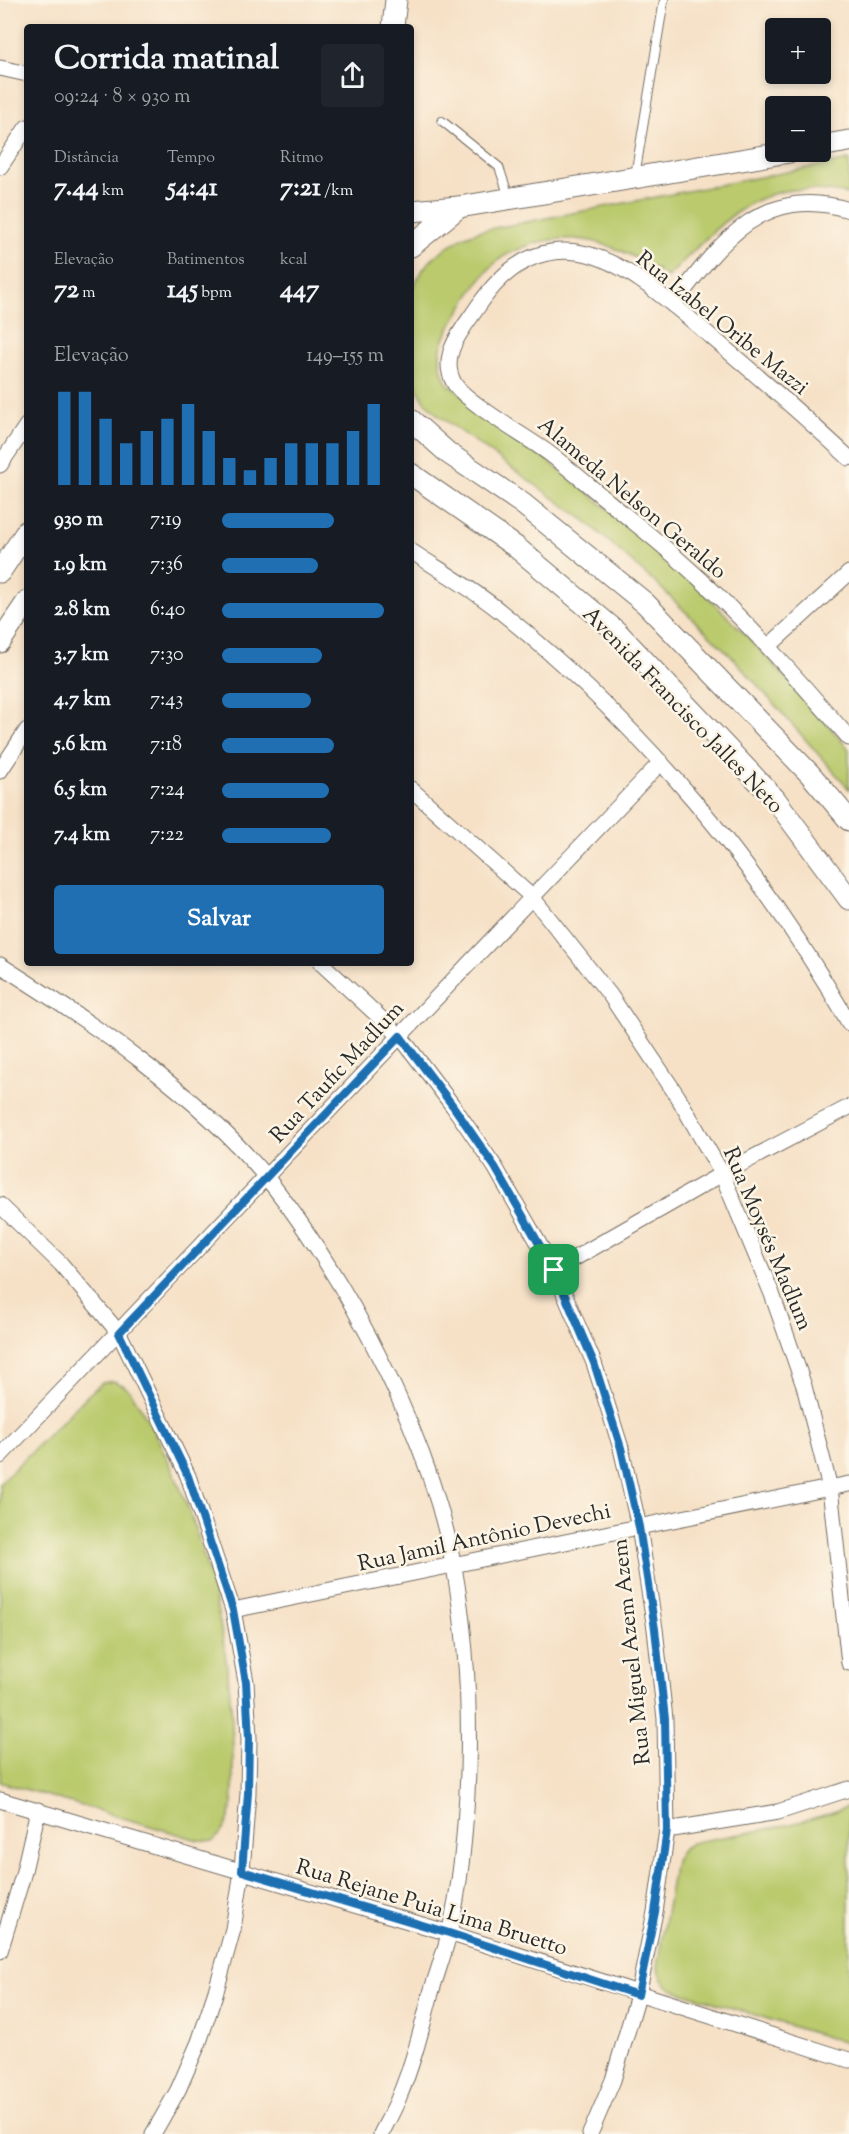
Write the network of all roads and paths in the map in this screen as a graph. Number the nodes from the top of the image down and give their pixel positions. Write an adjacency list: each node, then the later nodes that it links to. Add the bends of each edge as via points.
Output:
1 (396, 0): 3 (street)
2 (664, 0): 12 (lane)
3 (393, 24)
4 (0, 68): 5 (street)
5 (24, 73)
6 (442, 121): 13 (lane, via 494,162)
7 (24, 131): 11 (street)
8 (849, 141): 9 (street)
9 (831, 144)
10 (765, 156): 12 (street)
11 (0, 167)
12 (635, 177): 13 (street)
13 (509, 198): 14 (street)
14 (459, 207): 16 (street); 17 (street)
15 (849, 210): 19 (street, via 795,204 772,210 743,225 713,252)
16 (414, 211)
17 (414, 244)
18 (492, 285): 19 (street, Rua Izabel Oribe Mazzi, via 519,262 561,251 582,253 620,267); 32 (street, Alameda Nelson Geraldo, via 453,344 448,358 454,384 550,454 681,561)
19 (673, 305): 23 (street, Rua Izabel Oribe Mazzi, via 793,405)
20 (414, 423): 38 (street, Avenida Francisco Jalles Neto, via 645,603 810,774)
21 (24, 429): 24 (street)
22 (0, 439): 24 (street)
23 (849, 458)
24 (4, 459)
25 (414, 476): 40 (street, Avenida Francisco Jalles Neto, via 516,547 616,631 775,799)
26 (24, 536): 28 (street)
27 (414, 553): 35 (street, via 500,610 586,684)
28 (0, 572)
29 (849, 573): 32 (street)
30 (24, 606): 31 (street)
31 (0, 642)
32 (769, 646): 33 (street, Alameda Nelson Geraldo)
33 (849, 738)
34 (21, 751): 36 (street)
35 (661, 762): 39 (street, Rua Taufic Madlum); 43 (street, via 735,850 790,924)
36 (0, 771)
37 (414, 792): 39 (street, Rua Moysés Madlum)
38 (849, 820)
39 (532, 897): 44 (street, Rua Taufic Madlum); 46 (street, Rua Moysés Madlum, via 610,995 678,1097)
40 (849, 899)
41 (0, 965): 47 (street, via 140,1060 213,1120)
42 (324, 966): 44 (street, Rua Miguel Azem Azem)
43 (849, 1023)
44 (400, 1036): 47 (street, Rua Taufic Madlum); 49 (street, Rua Miguel Azem Azem, via 495,1167)
45 (849, 1107): 46 (street)
46 (722, 1174): 49 (street); 53 (street, Rua Moysés Madlum, via 783,1324 804,1386)
47 (266, 1177): 50 (street, Rua Taufic Madlum); 55 (street, via 326,1260 373,1343 410,1423 435,1493)
48 (0, 1205): 50 (street, via 61,1264)
49 (554, 1270): 54 (street, Rua Miguel Azem Azem, via 594,1363 621,1448)
50 (119, 1333): 51 (street, Rua Taufic Madlum); 56 (street, via 188,1476)
51 (0, 1456)
52 (849, 1484): 53 (street, Rua Jamil Antônio Devechi)
53 (830, 1488): 54 (street, Rua Jamil Antônio Devechi); 57 (street, Rua Moysés Madlum)
54 (639, 1527): 55 (street, Rua Jamil Antônio Devechi); 61 (street, Rua Miguel Azem Azem, via 665,1719)
55 (454, 1566): 56 (street, Rua Jamil Antônio Devechi); 63 (street, via 470,1722 467,1812)
56 (233, 1610): 62 (street, via 246,1682 249,1739)
57 (849, 1663)
58 (849, 1789): 61 (street, via 778,1812)
59 (0, 1800): 60 (street, Rua Rejane Puia Lima Bruetto)
60 (38, 1810): 62 (street, Rua Rejane Puia Lima Bruetto); 64 (street)
61 (667, 1830): 65 (street, Rua Miguel Azem Azem)
62 (242, 1871): 63 (street, Rua Rejane Puia Lima Bruetto); 67 (street, via 233,1929 203,2032 178,2090)
63 (449, 1933): 65 (street, Rua Rejane Puia Lima Bruetto); 68 (street, via 400,2095)
64 (0, 1951)
65 (638, 1995): 66 (street, Rua Rejane Puia Lima Bruetto); 69 (street, Rua Miguel Azem Azem, via 613,2080)
66 (849, 2060)
67 (153, 2134)
68 (381, 2134)
69 (590, 2134)

